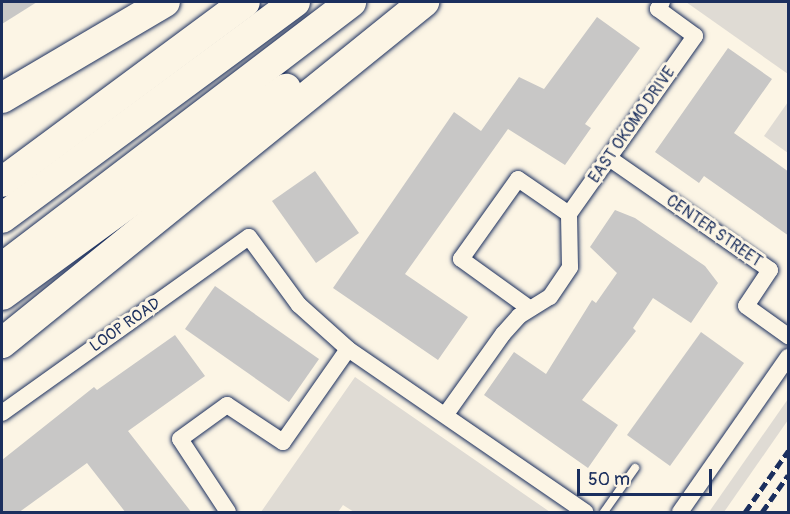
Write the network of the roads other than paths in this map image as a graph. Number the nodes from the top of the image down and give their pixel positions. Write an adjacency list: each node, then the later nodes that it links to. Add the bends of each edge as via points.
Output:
1 (165, 2): 8 (highway)
2 (245, 2): 10 (highway)
3 (295, 2): 12 (highway)
4 (351, 2): 13 (highway)
5 (408, 2): 14 (highway)
6 (424, 2): 17 (highway)
7 (660, 5): 9 (street, EAST OKOMO DRIVE, via 695,36)
8 (2, 98)
9 (609, 158): 11 (street, EAST OKOMO DRIVE); 16 (street, CENTER STREET, via 770,270 746,306)
10 (2, 182)
11 (569, 214): 15 (street, via 570,267 550,297); 15 (street, via 518,179 461,259)
12 (2, 218)
13 (2, 268)
14 (2, 295)
15 (530, 308): 21 (street, via 503,334)
16 (789, 336)
17 (2, 343)
18 (348, 349): 20 (street, LOOP ROAD, via 299,305 249,237); 21 (street); 23 (street, via 283,442 227,405 180,439)
19 (789, 357): 26 (street)
20 (2, 413)
21 (446, 414): 24 (street)
22 (635, 468): 25 (lane)
23 (228, 512)
24 (585, 513)
25 (604, 513)
26 (680, 513)

